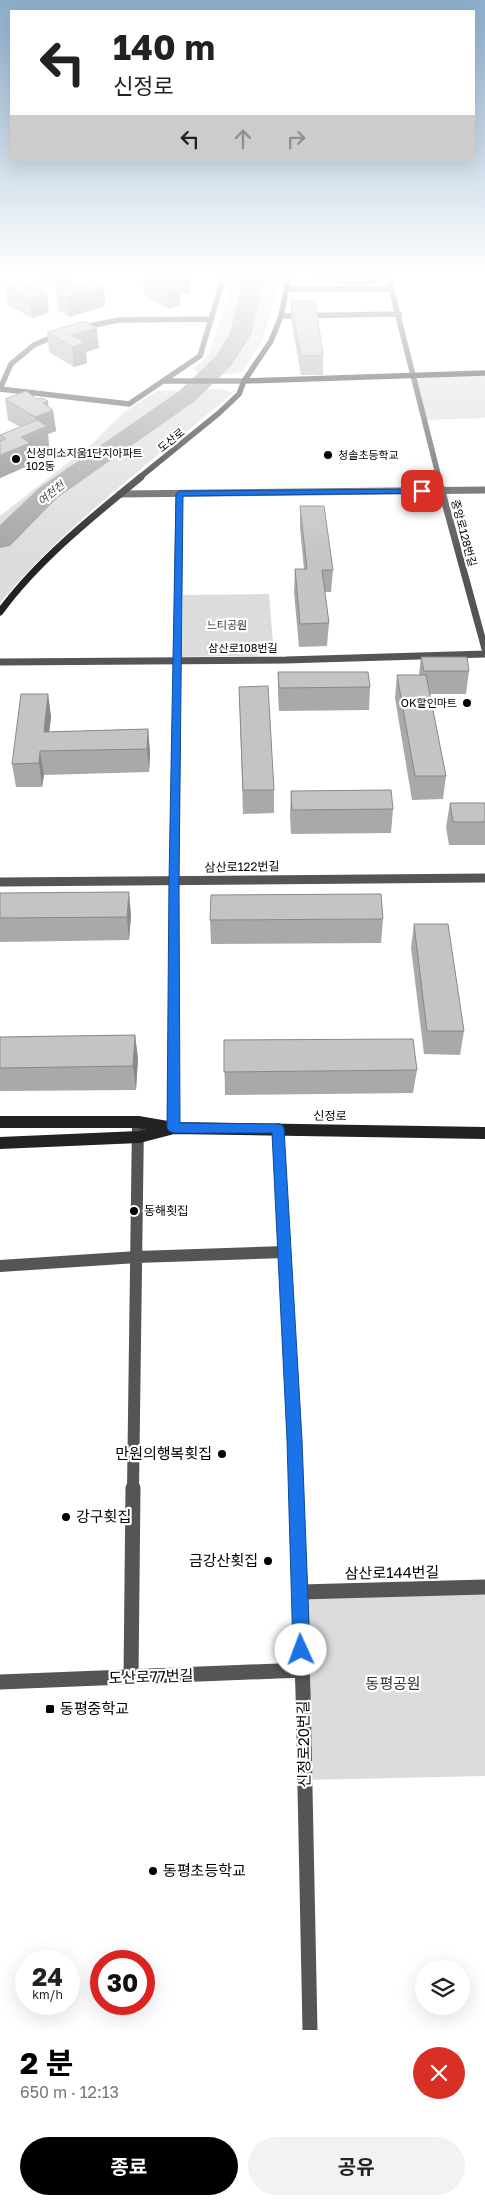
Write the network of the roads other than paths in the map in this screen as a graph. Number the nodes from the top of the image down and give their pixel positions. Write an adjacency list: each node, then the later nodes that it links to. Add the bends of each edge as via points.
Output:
1 (8, 371): 9 (street)
2 (178, 371): 8 (street)
3 (250, 371): 7 (main road, 도산로)
4 (413, 371): 6 (street, 중앙로128번길)
5 (485, 373): 6 (main road)
6 (414, 375): 7 (main road); 11 (street, 중앙로128번길)
7 (244, 380): 8 (street); 12 (main road, 도산로, via 239,394 219,413)
8 (162, 381): 9 (street, via 130,404)
9 (0, 389)
10 (485, 490): 11 (street)
11 (442, 491): 13 (street); 15 (street, 중앙로128번길)
12 (120, 494): 13 (street); 14 (main road, 도산로, via 48,558 15,591)
13 (179, 494): 17 (street)
14 (0, 612)
15 (485, 649)
16 (485, 654): 17 (street, 삼산로108번길)
17 (178, 660): 18 (street, 삼산로108번길); 20 (street)
18 (0, 662)
19 (485, 878): 20 (street, 삼산로122번길)
20 (174, 880): 21 (street, 삼산로122번길); 24 (street)
21 (0, 882)
22 (0, 1122): 23 (main road, 신정로)
23 (138, 1122): 24 (main road, 신정로); 27 (street)
24 (174, 1128): 25 (main road, 신정로); 27 (main road, 신정로)
25 (278, 1128): 26 (main road, 신정로); 29 (street, 신정로20번길)
26 (485, 1133)
27 (139, 1137): 28 (main road, 신정로); 30 (street)
28 (0, 1143)
29 (285, 1252): 30 (street); 33 (street, 신정로20번길)
30 (137, 1257): 31 (street); 35 (street)
31 (0, 1266)
32 (485, 1587): 33 (street, 삼산로144번길)
33 (300, 1592): 34 (street, 신정로20번길)
34 (302, 1670): 35 (street, 도산로77번길); 37 (street, 신정로20번길)
35 (131, 1677): 36 (street, 도산로77번길)
36 (0, 1682)
37 (310, 2030)

